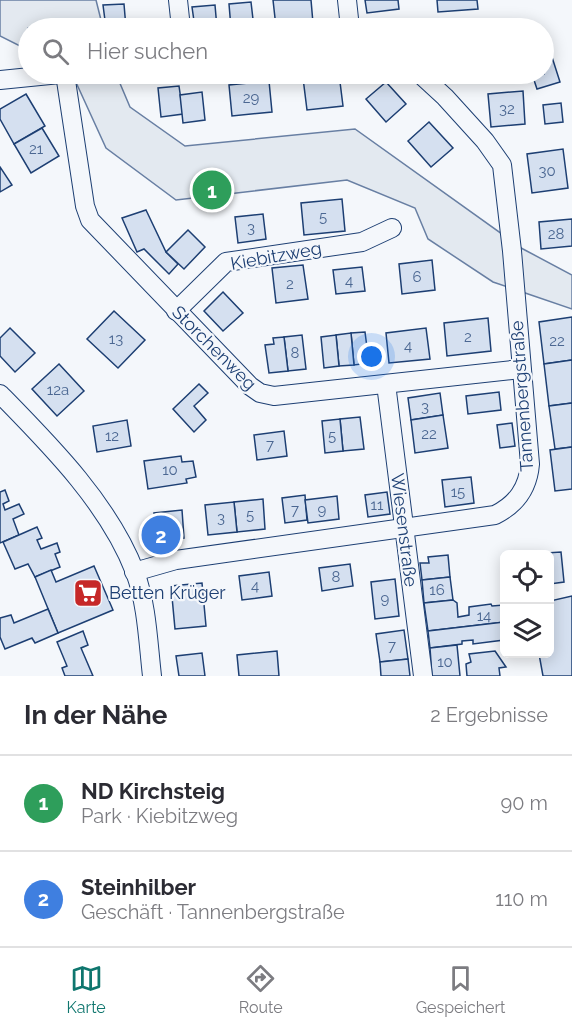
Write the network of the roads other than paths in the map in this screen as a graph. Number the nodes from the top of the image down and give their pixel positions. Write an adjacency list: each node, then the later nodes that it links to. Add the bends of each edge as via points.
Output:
1 (178, 0): 3 (street)
2 (347, 0): 4 (street)
3 (180, 18)
4 (349, 18)
5 (18, 78): 6 (street)
6 (0, 80)
7 (67, 84): 10 (street, Storchenweg, via 90,220)
8 (431, 84): 11 (street, Tannenbergstraße, via 485,141 502,165)
9 (392, 228): 10 (street, Kiebitzweg, via 362,242 226,262)
10 (176, 311): 12 (street, Storchenweg, via 260,393 274,396)
11 (521, 369): 12 (street, Storchenweg); 14 (street, Tannenbergstraße, via 530,464 526,486 506,510 495,515)
12 (386, 384): 14 (street, Wiesenstraße)
13 (0, 394): 15 (street, via 51,446 105,514)
14 (403, 529): 15 (street, Tannenbergstraße, via 176,560); 17 (street, Wiesenstraße)
15 (135, 572): 16 (street)
16 (152, 676)
17 (423, 676)

